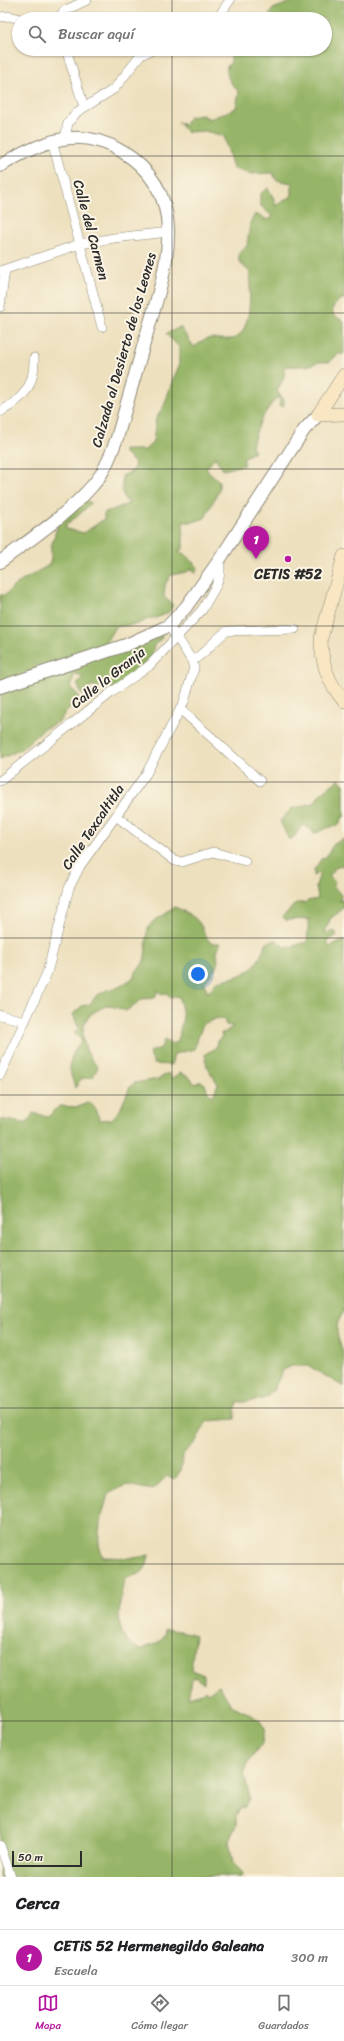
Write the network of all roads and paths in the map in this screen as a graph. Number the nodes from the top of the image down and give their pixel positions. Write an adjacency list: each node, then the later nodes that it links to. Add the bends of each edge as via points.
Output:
1 (88, 0): 3 (street)
2 (230, 0): 4 (street)
3 (63, 12)
4 (222, 12)
5 (0, 17): 6 (street)
6 (12, 17)
7 (68, 56): 9 (street)
8 (140, 56): 9 (street, via 114,89)
9 (84, 107): 10 (street, via 76,112 68,123)
10 (65, 138): 11 (street, Calzada al Desierto de los Leones); 13 (street, Calzada al Desierto de los Leones, via 91,138 109,144 130,156 158,188 167,213)
11 (52, 140): 12 (street, Calzada al Desierto de los Leones, via 31,148); 14 (street, Calle del Carmen)
12 (0, 166)
13 (169, 232): 14 (street); 25 (street, Calzada al Desierto de los Leones, via 164,276 117,438 107,464 94,484 78,500)
14 (80, 244): 15 (street); 17 (street, Calle del Carmen)
15 (3, 270): 16 (street)
16 (0, 307)
17 (102, 328)
18 (34, 358): 20 (street, via 32,381 17,402)
19 (344, 375): 22 (main road)
20 (0, 412)
21 (344, 414): 22 (main road)
22 (318, 415): 24 (street, via 304,430)
23 (344, 556): 31 (main road, via 321,638 321,651 326,672 336,692)
24 (220, 559): 26 (street, via 186,607); 28 (street, Calle la Granja, via 220,574 216,586 202,610)
25 (0, 562)
26 (168, 626): 28 (street); 30 (street, via 126,645)
27 (295, 629): 29 (street, via 227,631)
28 (177, 637): 29 (street); 33 (street, Calle la Granja, via 149,666 112,692)
29 (192, 661): 32 (street, Calle Texcaltitla, via 194,668)
30 (0, 687)
31 (344, 701)
32 (180, 709): 34 (street); 35 (street, Calle Texcaltitla, via 146,774)
33 (0, 781)
34 (260, 781)
35 (116, 816): 36 (street, via 175,861 182,862 213,852); 38 (street, Calle Texcaltitla, via 80,866 69,888 47,973)
36 (245, 861)
37 (0, 1015): 38 (street)
38 (24, 1021): 39 (street, Calle Texcaltitla)
39 (0, 1074)
40 (0, 1845): 41 (street)
41 (10, 1877)

